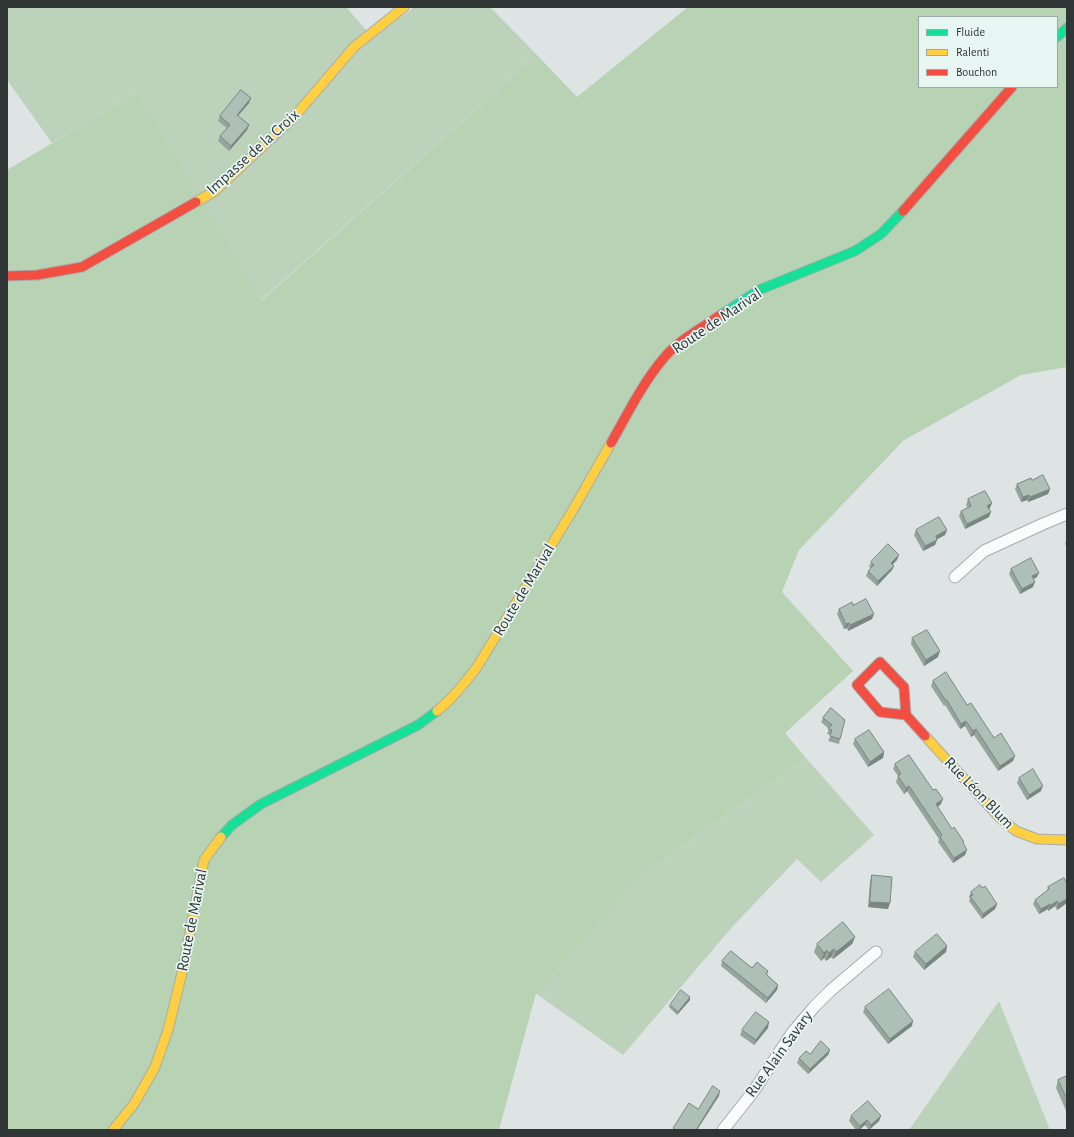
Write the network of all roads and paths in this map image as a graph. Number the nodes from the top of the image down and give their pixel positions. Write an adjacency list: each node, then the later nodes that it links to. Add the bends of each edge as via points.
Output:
1 (404, 7): 5 (main road, Impasse de la Croix, via 354,47 294,117 215,191 82,266 37,275)
2 (1067, 28): 3 (main road)
3 (1058, 37)
4 (1011, 88): 11 (main road, Route de Marival, via 881,234 855,251 759,290 700,328 663,358 477,667 447,704 418,725 261,804 232,825 214,845 204,860 182,973 168,1030 155,1067 134,1104)
5 (7, 276)
6 (1067, 514): 7 (street, via 984,551)
7 (955, 577)
8 (906, 715): 8 (main road, via 880,712 856,685 880,662 904,687); 9 (main road, Rue Léon Blum, via 999,817 1016,832 1037,839)
9 (1067, 840)
10 (876, 952): 12 (street, Rue Alain Savary, via 830,991 792,1032 753,1092)
11 (113, 1130)
12 (723, 1130)

